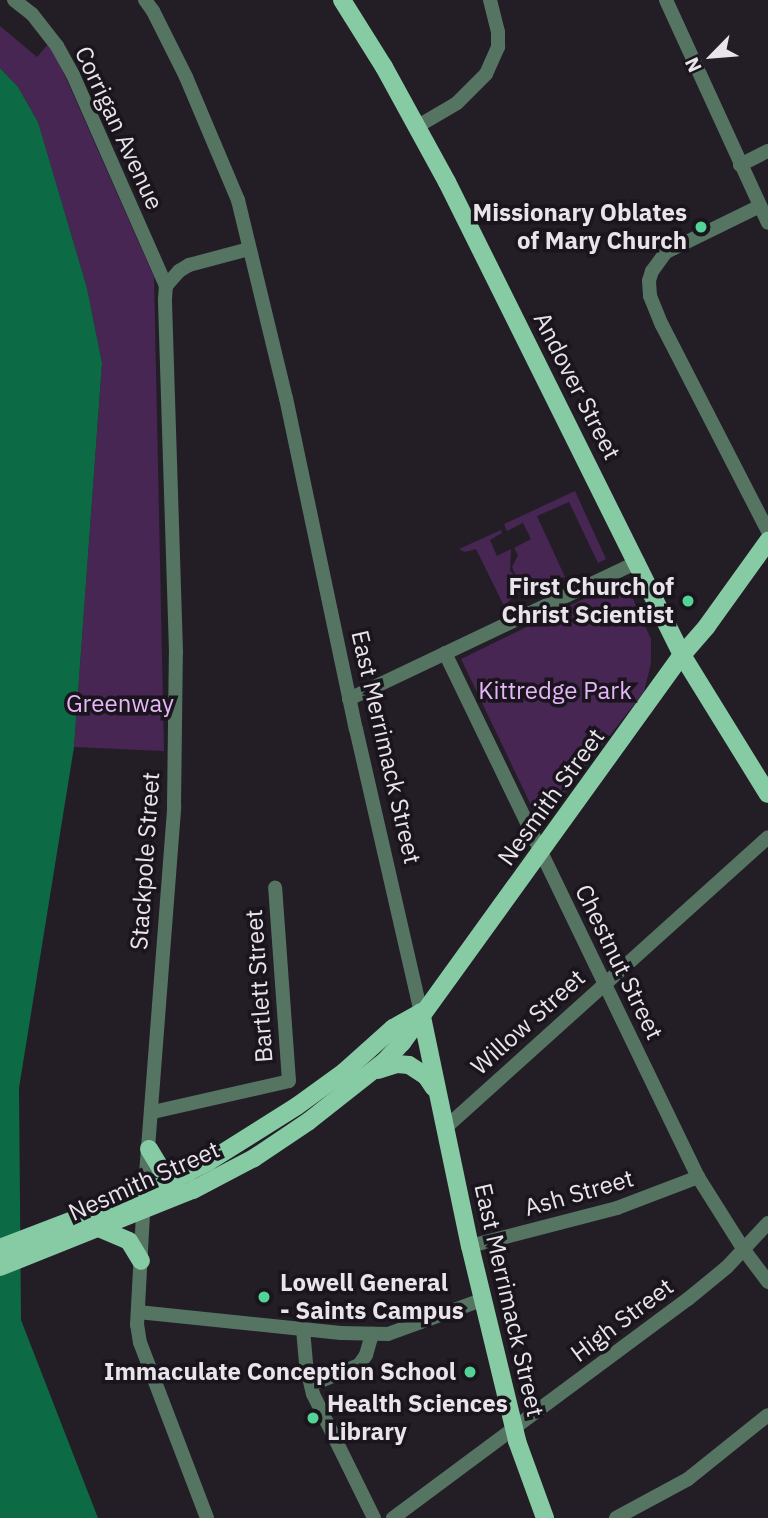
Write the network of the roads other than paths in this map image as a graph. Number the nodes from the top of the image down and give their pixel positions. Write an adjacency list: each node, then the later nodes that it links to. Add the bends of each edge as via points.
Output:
1 (14, 0): 12 (street, Corrigan Avenue, via 32,14 73,75)
2 (145, 0): 11 (street, East Merrimack Street, via 187,77 220,152)
3 (342, 0): 6 (main road, Andover Street)
4 (489, 0): 6 (street, via 498,47 486,74 457,103)
5 (666, 0): 8 (street)
6 (418, 126): 15 (main road, Andover Street)
7 (768, 151): 8 (street)
8 (740, 165): 9 (street)
9 (760, 206): 10 (street); 13 (street, via 666,252 649,282 662,325)
10 (768, 223)
11 (249, 249): 12 (street, via 190,265); 18 (street, East Merrimack Street, via 286,398)
12 (166, 286): 27 (street, Stackpole Street, via 176,663 174,806)
13 (768, 531)
14 (768, 541): 17 (main road, Nesmith Street)
15 (638, 562): 16 (street); 17 (main road, Andover Street)
16 (446, 653): 18 (street); 21 (street, Chestnut Street)
17 (682, 655): 19 (main road, Andover Street); 21 (main road, Nesmith Street)
18 (349, 699): 24 (street, East Merrimack Street)
19 (765, 780)
20 (768, 837): 23 (street, Willow Street)
21 (541, 852): 23 (street, Chestnut Street); 24 (main road, Nesmith Street)
22 (275, 888): 27 (street, Bartlett Street, via 289,1081)
23 (604, 984): 28 (street, Willow Street); 31 (street, Chestnut Street)
24 (421, 1012): 25 (main road, Nesmith Street, via 402,1043); 26 (main road, East Merrimack Street); 30 (main road, Nesmith Street, via 393,1028 297,1106)
25 (371, 1072): 26 (main road, via 409,1065 426,1076); 33 (main road, Nesmith Street, via 254,1158)
26 (439, 1101): 28 (main road, East Merrimack Street)
27 (153, 1112): 29 (street, Stackpole Street)
28 (444, 1129): 36 (main road, East Merrimack Street)
29 (149, 1149): 30 (main road, via 167,1172); 32 (street, Stackpole Street)
30 (188, 1173): 32 (main road, Nesmith Street)
31 (698, 1177): 36 (street, Ash Street, via 617,1208); 38 (street, Chestnut Street)
32 (145, 1192): 33 (street, Stackpole Street); 37 (main road, Nesmith Street)
33 (143, 1213): 35 (main road, Nesmith Street); 39 (street, Stackpole Street)
34 (768, 1223): 38 (street, High Street)
35 (102, 1229): 39 (main road, via 129,1241); 40 (main road, Nesmith Street)
36 (470, 1246): 42 (main road, East Merrimack Street)
37 (0, 1248)
38 (744, 1250): 41 (street, Chestnut Street); 48 (street, High Street, via 688,1299)
39 (141, 1261): 43 (street, Stackpole Street)
40 (0, 1267)
41 (768, 1282)
42 (484, 1299): 45 (street, via 404,1330); 48 (main road, East Merrimack Street)
43 (138, 1312): 44 (street); 49 (street, Stackpole Street, via 140,1343)
44 (303, 1329): 45 (street); 46 (street)
45 (372, 1334): 46 (street, via 359,1365)
46 (311, 1385): 50 (street)
47 (768, 1415): 53 (street, via 688,1479)
48 (515, 1427): 51 (street, High Street); 52 (main road, East Merrimack Street, via 523,1463)
49 (207, 1518)
50 (374, 1518)
51 (393, 1518)
52 (545, 1518)
53 (616, 1518)

